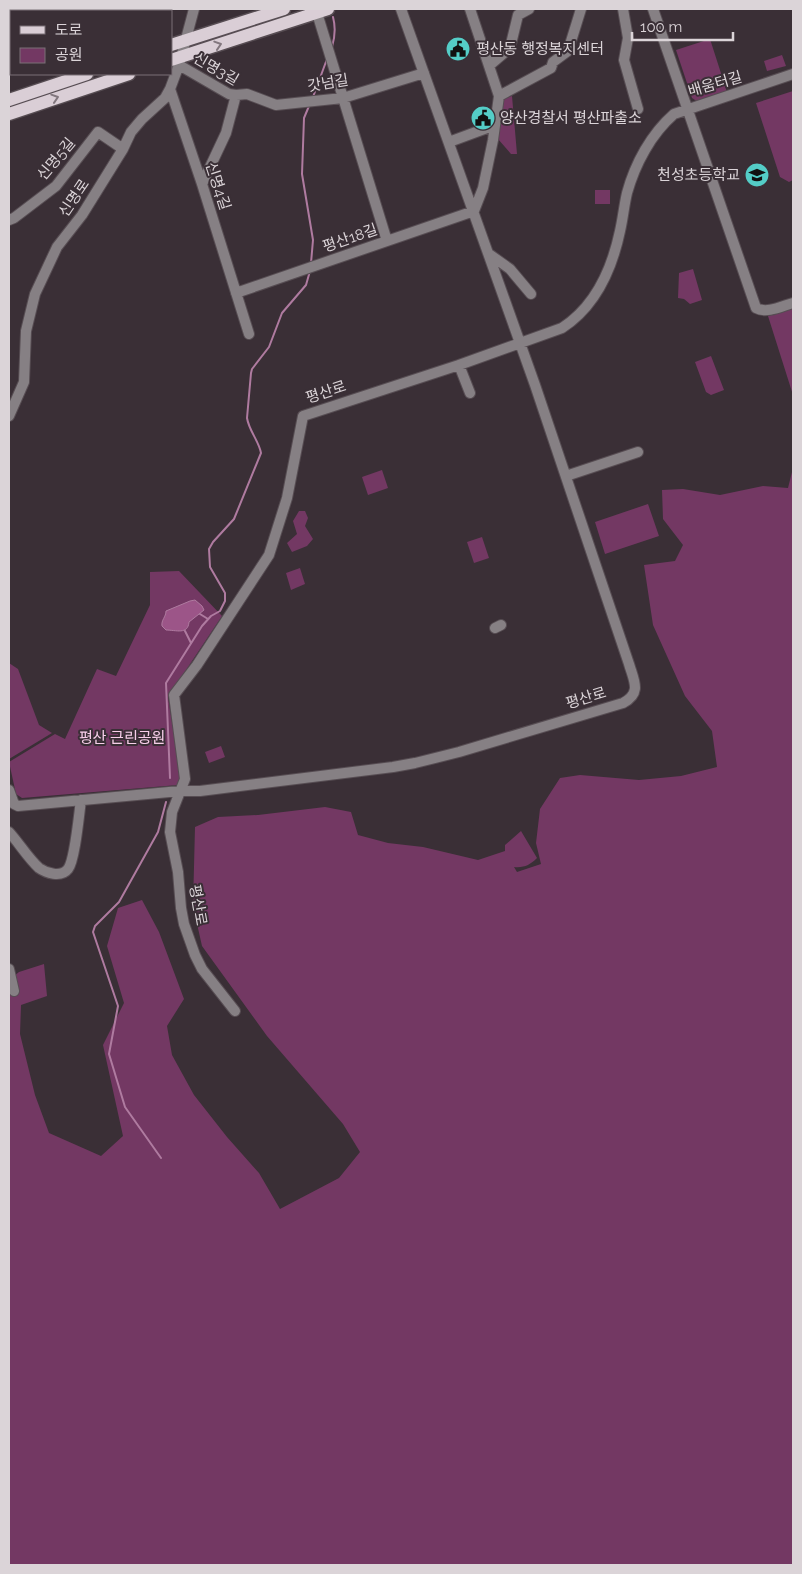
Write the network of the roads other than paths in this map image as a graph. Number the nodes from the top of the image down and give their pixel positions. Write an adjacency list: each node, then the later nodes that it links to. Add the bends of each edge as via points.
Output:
1 (153, 9): 10 (street)
2 (194, 9): 13 (street, 신명로)
3 (284, 9): 13 (main road)
4 (401, 9): 17 (street, 평산로)
5 (470, 9): 16 (street)
6 (529, 9): 12 (street)
7 (581, 9): 23 (street, via 568,51 553,62 551,68)
8 (622, 9): 26 (street, via 628,38 624,60)
9 (653, 9): 27 (street, 배움터길)
10 (157, 10)
11 (322, 11): 15 (main road, one-way to 11); 24 (street, via 327,45)
12 (518, 12): 16 (street, via 510,48)
13 (186, 40): 14 (main road); 15 (street, 신명로)
14 (172, 45)
15 (177, 60): 21 (street, 신명로); 22 (street, 신명3길, via 229,94)
16 (490, 65): 23 (street)
17 (424, 73): 24 (street, 갓넘길); 30 (street, 평산로)
18 (793, 74): 27 (street, 배움터길)
19 (83, 75): 25 (main road)
20 (126, 75): 28 (main road, one-way to 20)
21 (170, 89): 31 (street, 신명로, via 131,132); 32 (street, 신명4길)
22 (236, 94): 24 (street, 갓넘길, via 247,94 276,105); 32 (street, 신명3길, via 226,133)
23 (500, 96): 29 (street)
24 (343, 98): 35 (street)
25 (9, 100)
26 (638, 109)
27 (687, 110): 39 (street, via 756,308 763,311); 41 (street, 평산로, via 674,114 662,126 637,166 614,255 593,300 562,328)
28 (9, 114)
29 (495, 125): 30 (street); 33 (street, via 483,188)
30 (449, 142): 33 (street, 평산로)
31 (123, 148): 34 (street, 신명5길, via 98,132 56,186); 44 (street, 신명로, via 82,216 57,247 34,294 26,331 24,382)
32 (202, 184): 37 (street, 신명4길)
33 (474, 211): 35 (street, 평산18길); 36 (street, 평산로)
34 (9, 220)
35 (387, 241): 37 (street, 평산18길)
36 (489, 254): 38 (street, via 510,269); 41 (street, 평산로)
37 (236, 293): 40 (street, 신명4길)
38 (531, 294)
39 (793, 303)
40 (249, 334)
41 (520, 342): 42 (street, 평산로); 46 (street, 평산로)
42 (459, 365): 43 (street); 48 (street, 평산로, via 303,416 287,498 269,555 174,695 185,779)
43 (470, 393)
44 (9, 416)
45 (638, 452): 46 (street)
46 (566, 476): 48 (street, 평산로, via 635,684 631,698 415,764)
47 (9, 790): 49 (street, via 14,804 18,806)
48 (180, 791): 49 (street); 53 (street, 평산로, via 172,812 170,832 184,924 202,969)
49 (81, 800): 50 (street, via 72,858 68,869 63,872 53,874 40,868)
50 (9, 832)
51 (9, 969): 52 (street)
52 (14, 991)
53 (235, 1011)

